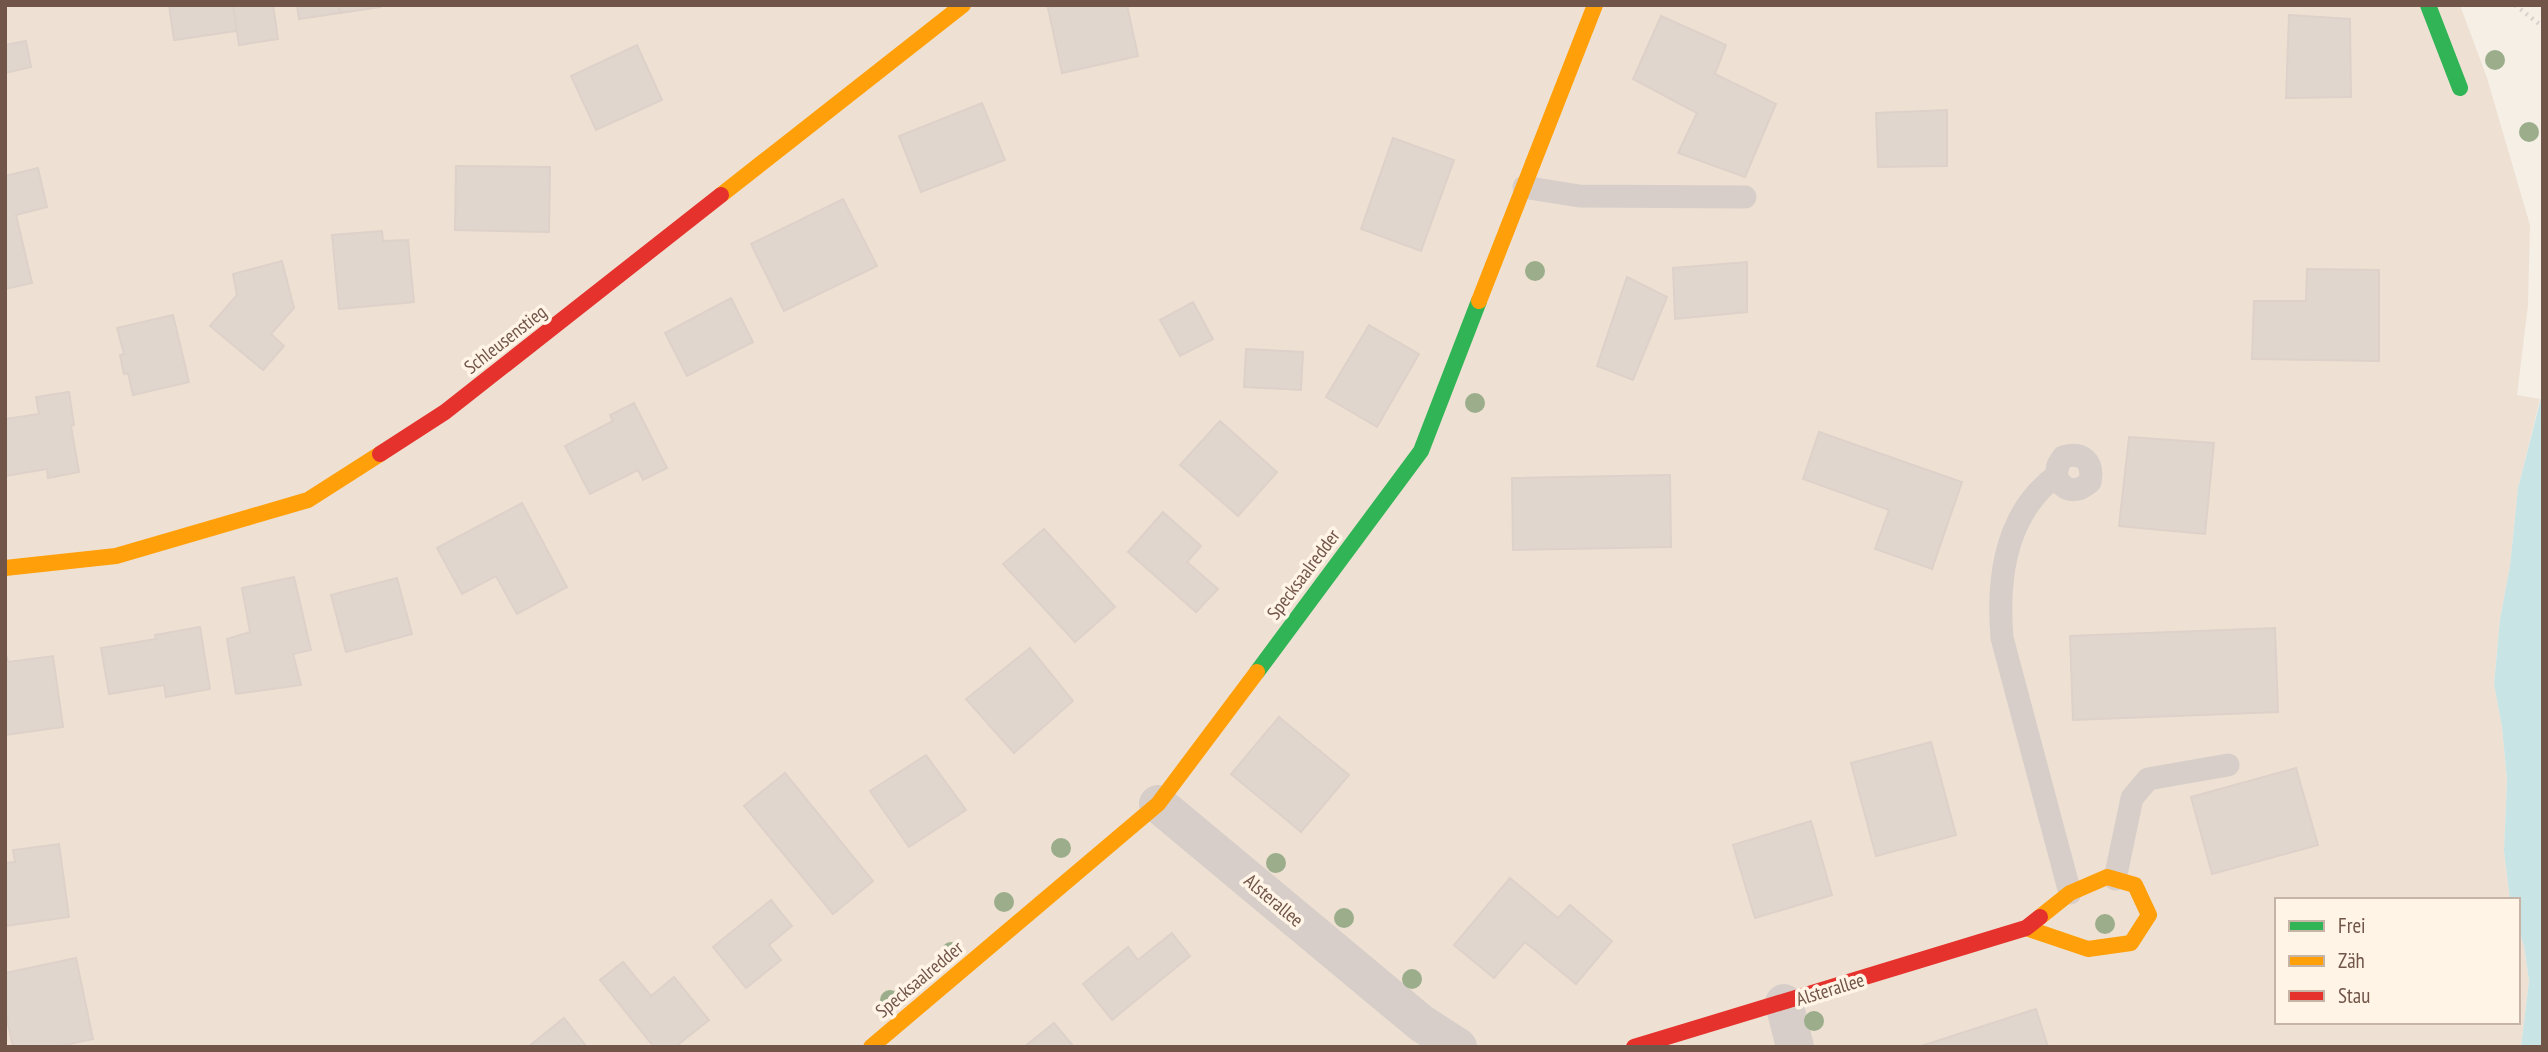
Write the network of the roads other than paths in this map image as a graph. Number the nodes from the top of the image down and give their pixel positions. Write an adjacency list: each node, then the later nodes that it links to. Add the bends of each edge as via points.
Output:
1 (963, 5): 8 (street, Schleusenstieg, via 445,412 308,500 116,556)
2 (1595, 5): 5 (street, Specksaalredder)
3 (2428, 5): 4 (street)
4 (2460, 88)
5 (1524, 187): 6 (lane, via 1579,196); 10 (street, Specksaalredder, via 1421,451)
6 (1745, 197)
7 (2056, 476): 12 (lane, via 2027,505 2013,535 1999,606 2002,638)
8 (5, 568)
9 (2228, 765): 11 (lane, via 2148,779 2132,798)
10 (1158, 804): 15 (street, Specksaalredder); 16 (street, Alsterallee, via 1421,1023)
11 (2115, 879): 12 (street, Alsterallee, via 2107,877); 13 (street, via 2135,885 2149,915 2132,943 2088,949)
12 (2070, 894): 13 (street, Alsterallee)
13 (2026, 928): 14 (street, Alsterallee)
14 (1784, 1003): 17 (street, Alsterallee); 18 (street)
15 (871, 1047)
16 (1458, 1047)
17 (1634, 1047)
18 (1795, 1047)

